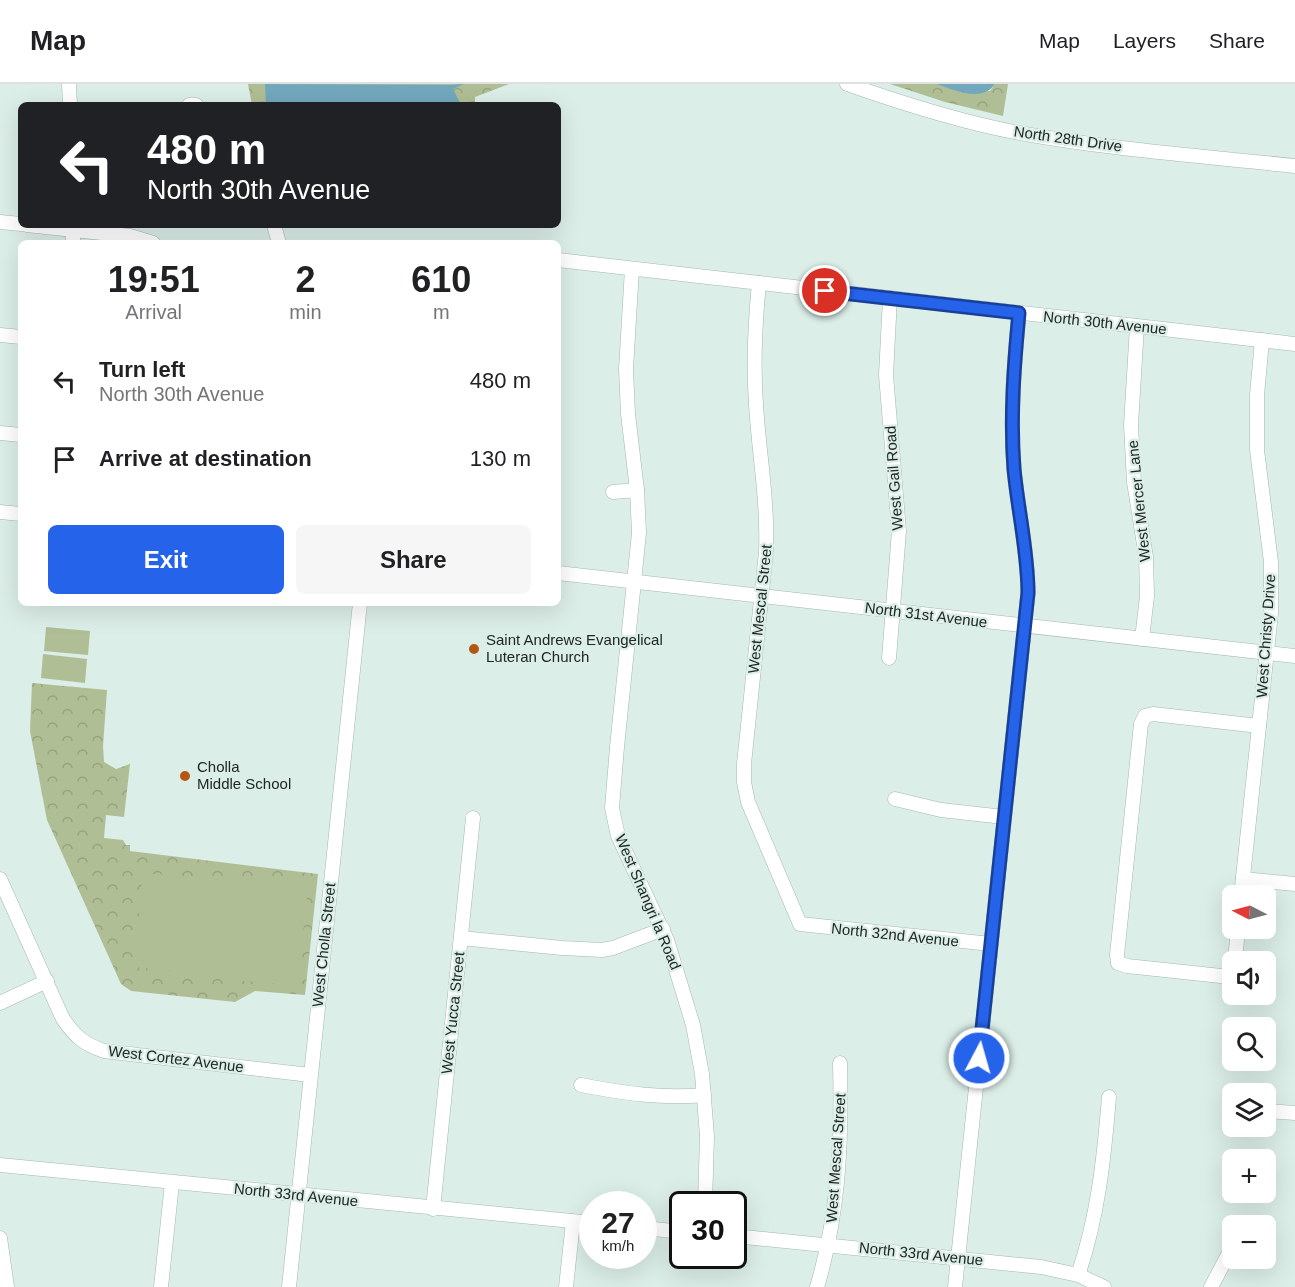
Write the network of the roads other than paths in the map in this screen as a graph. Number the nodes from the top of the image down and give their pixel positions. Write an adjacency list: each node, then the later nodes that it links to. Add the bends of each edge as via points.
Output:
1 (69, 84): 3 (street)
2 (847, 84): 4 (street, North 28th Drive, via 949,117 1014,132 1102,146)
3 (70, 102)
4 (1295, 166)
5 (0, 222): 6 (street)
6 (18, 224)
7 (44, 228): 8 (street)
8 (73, 233): 9 (street)
9 (143, 240)
10 (561, 260): 11 (street, North 30th Avenue)
11 (632, 269): 12 (street, North 30th Avenue); 22 (street, West Shangri la Road, via 626,369)
12 (759, 283): 13 (street, North 30th Avenue); 28 (street, West Mescal Street, via 754,372 767,526)
13 (890, 298): 14 (street, North 30th Avenue); 30 (street, West Gail Road, via 886,375 899,531)
14 (1019, 313): 15 (street, North 30th Avenue); 31 (street, via 1012,422 1028,574)
15 (1137, 326): 18 (street, North 30th Avenue); 32 (street, West Mercer Lane, via 1131,425 1134,482 1146,557)
16 (0, 335): 17 (street)
17 (18, 337)
18 (1262, 340): 19 (street, North 30th Avenue); 33 (street, West Christy Drive, via 1256,422 1271,562)
19 (1295, 344)
20 (0, 433): 21 (street)
21 (18, 435)
22 (637, 490): 23 (street); 27 (street, West Shangri la Road, via 639,533)
23 (613, 492)
24 (0, 512): 25 (street)
25 (18, 514)
26 (561, 573): 27 (street, North 31st Avenue)
27 (634, 582): 28 (street, North 31st Avenue); 45 (street, West Shangri la Road, via 612,808 618,836)
28 (762, 597): 30 (street, North 31st Avenue); 44 (street, West Mescal Street, via 744,782 748,802)
29 (360, 606): 52 (street, West Cholla Street)
30 (893, 612): 31 (street, North 31st Avenue); 35 (street, West Gail Road)
31 (1024, 626): 32 (street, North 31st Avenue); 38 (street)
32 (1142, 639): 33 (street, North 31st Avenue)
33 (1267, 653): 34 (street, North 31st Avenue); 36 (street, West Christy Drive)
34 (1295, 656)
35 (889, 658)
36 (1259, 726): 41 (street, West Christy Drive); 48 (street, via 1153,714 1145,716 1141,724 1118,963 1210,975)
37 (895, 799): 38 (street, via 916,806)
38 (1004, 817): 47 (street)
39 (473, 818): 46 (street, West Yucca Street)
40 (0, 879): 49 (street, West Cortez Avenue)
41 (1243, 879): 42 (street); 43 (street, West Christy Drive)
42 (1295, 884)
43 (1242, 885)
44 (800, 924): 47 (street, North 32nd Avenue)
45 (663, 929): 46 (street, via 602,950); 54 (street, West Shangri la Road, via 693,1025)
46 (461, 938): 62 (street, West Yucca Street)
47 (991, 944): 68 (street)
48 (1222, 971)
49 (47, 981): 50 (street); 52 (street, West Cortez Avenue, via 63,1019 87,1045 104,1051)
50 (0, 1003)
51 (840, 1063): 67 (street, West Mescal Street, via 840,1150)
52 (310, 1075): 61 (street, West Cholla Street)
53 (581, 1085): 54 (street, via 659,1097)
54 (704, 1095): 60 (street, West Shangri la Road)
55 (1109, 1097): 70 (street, via 1100,1192)
56 (1276, 1112): 57 (street)
57 (1295, 1113)
58 (0, 1165): 59 (street, North 33rd Avenue)
59 (172, 1183): 61 (street, North 33rd Avenue); 72 (street)
60 (705, 1191)
61 (298, 1196): 62 (street, North 33rd Avenue); 73 (street, West Cholla Street)
62 (433, 1209): 63 (street, North 33rd Avenue)
63 (573, 1222): 64 (street, North 33rd Avenue); 74 (street)
64 (579, 1222)
65 (747, 1237): 67 (street, North 33rd Avenue)
66 (0, 1238): 71 (street)
67 (828, 1246): 68 (street, North 33rd Avenue); 75 (street, West Mescal Street)
68 (958, 1258): 70 (street, North 33rd Avenue); 76 (street)
69 (1222, 1266): 78 (street)
70 (1077, 1275): 77 (street, North 33rd Avenue)
71 (7, 1287)
72 (161, 1287)
73 (289, 1287)
74 (566, 1287)
75 (817, 1287)
76 (955, 1287)
77 (1104, 1287)
78 (1211, 1287)

